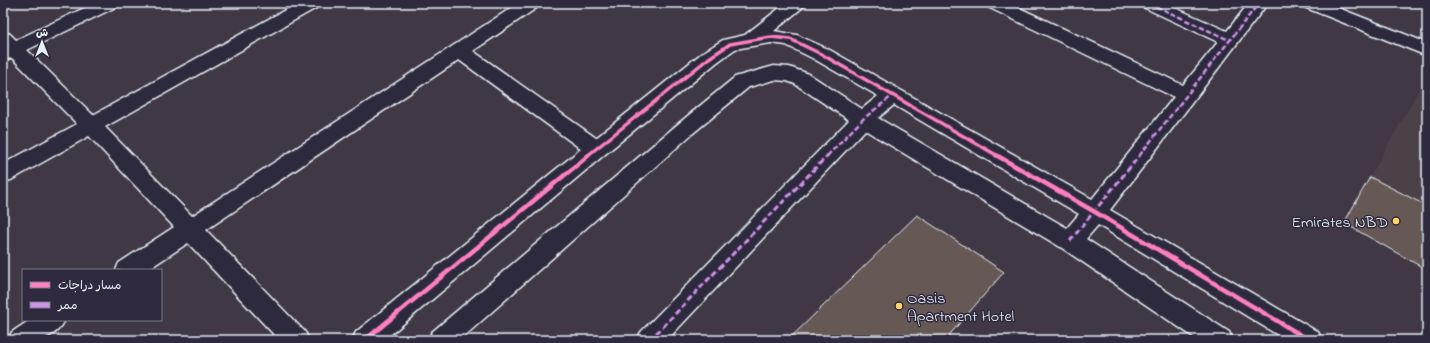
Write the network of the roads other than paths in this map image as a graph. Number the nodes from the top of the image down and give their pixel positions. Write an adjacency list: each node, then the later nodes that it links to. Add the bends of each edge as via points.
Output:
1 (110, 3): 11 (street)
2 (312, 3): 17 (street)
3 (532, 3): 13 (street)
4 (797, 3): 9 (street)
5 (994, 3): 14 (street)
6 (1150, 3): 10 (street)
7 (1259, 3): 10 (street)
8 (1310, 3): 12 (street)
9 (751, 40): 15 (street, via 772,37 790,39 821,54); 18 (street, via 730,44 709,58)
10 (1229, 40): 14 (street)
11 (7, 47): 17 (street)
12 (1427, 50)
13 (459, 52): 18 (street); 21 (street)
14 (1186, 95): 20 (street)
15 (892, 96): 16 (street); 20 (street)
16 (863, 119): 22 (street); 28 (street, via 802,79 789,74 774,73 742,82); 29 (street)
17 (91, 126): 19 (street); 21 (street)
18 (596, 149): 27 (street)
19 (3, 174)
20 (1095, 212): 22 (street); 31 (street)
21 (190, 229): 23 (street); 26 (street)
22 (1070, 241): 30 (street)
23 (130, 269)
24 (50, 321): 25 (street)
25 (21, 340)
26 (296, 340)
27 (365, 340)
28 (441, 340)
29 (650, 340)
30 (1220, 340)
31 (1308, 340)

